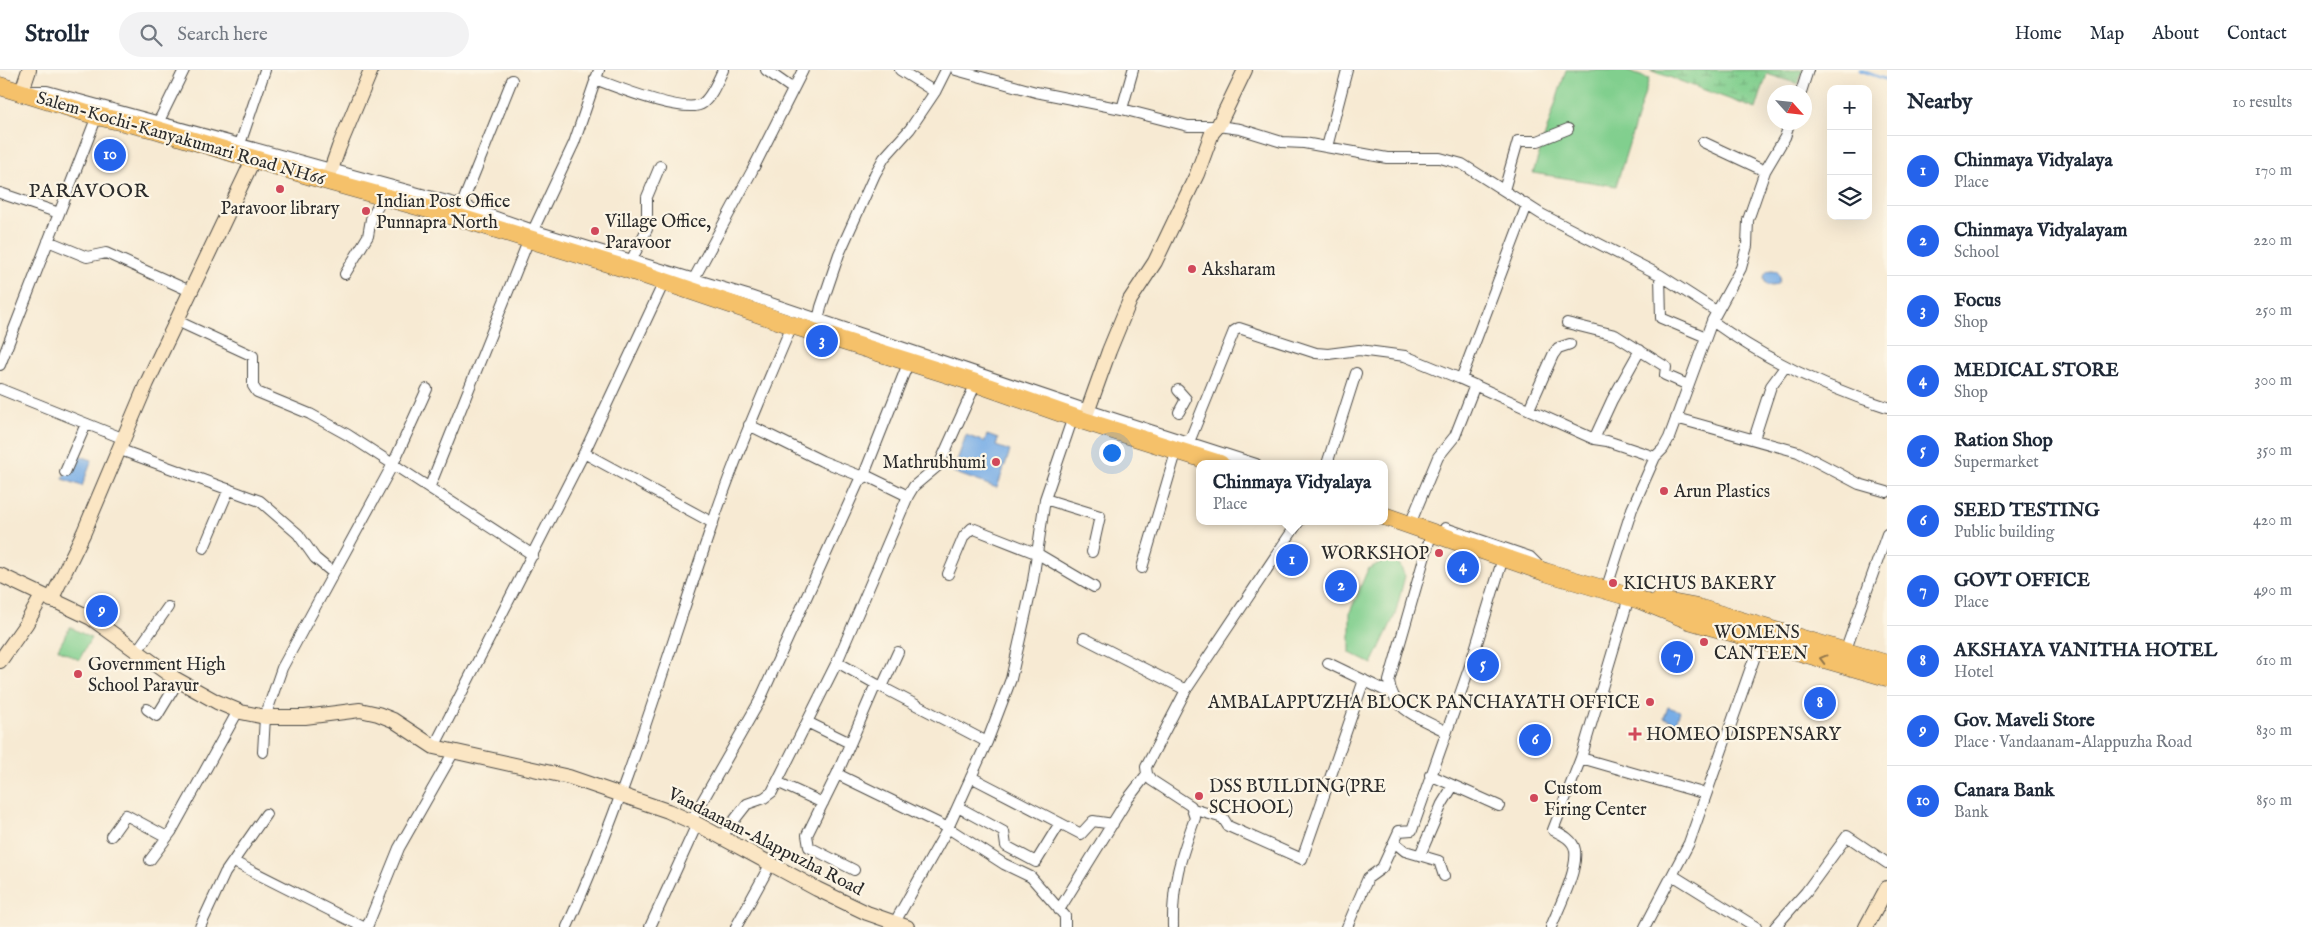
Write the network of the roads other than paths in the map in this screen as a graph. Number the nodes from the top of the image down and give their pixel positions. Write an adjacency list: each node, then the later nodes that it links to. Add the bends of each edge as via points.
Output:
1 (29, 70): 20 (street)
2 (184, 70): 24 (street)
3 (265, 70): 30 (street)
4 (371, 70): 33 (street)
5 (723, 70): 15 (street, via 707,99 695,107 635,93)
6 (766, 70): 19 (street)
7 (803, 70): 19 (street)
8 (900, 70): 21 (street)
9 (946, 70): 21 (street)
10 (956, 70): 22 (street, via 1036,92)
11 (1133, 70): 22 (street)
12 (1245, 70): 25 (street)
13 (1347, 70): 29 (street)
14 (1808, 70): 17 (street)
15 (597, 74): 40 (street, via 562,172)
16 (512, 80): 38 (street)
17 (1803, 85)
18 (0, 86): 20 (highway, Salem-Kochi-Kanyakumari Road NH66)
19 (793, 90): 46 (street)
20 (22, 91): 23 (highway, Salem-Kochi-Kanyakumari Road NH66); 24 (street, via 47,91)
21 (935, 92): 53 (street, via 875,174 839,254)
22 (1122, 110): 25 (street, via 1188,126)
23 (96, 116): 24 (highway, Salem-Kochi-Kanyakumari Road NH66); 39 (street)
24 (157, 125): 30 (highway, Salem-Kochi-Kanyakumari Road NH66)
25 (1218, 126): 29 (street, via 1282,142); 71 (street, via 1155,262 1130,300)
26 (1568, 129): 34 (street, via 1538,140 1518,141)
27 (1788, 130): 32 (street)
28 (1703, 142): 32 (street)
29 (1327, 147): 34 (street, via 1387,158 1452,160)
30 (243, 152): 33 (highway, Salem-Kochi-Kanyakumari Road NH66); 47 (street)
31 (660, 166): 42 (street, via 647,197 648,229)
32 (1765, 171): 48 (street, via 1748,220 1747,246 1741,268)
33 (329, 176): 36 (highway, Salem-Kochi-Kanyakumari Road NH66); 38 (street)
34 (1504, 190): 37 (street)
35 (0, 193): 39 (street)
36 (383, 197): 38 (highway, Salem-Kochi-Kanyakumari Road NH66); 43 (street, via 371,220 368,236)
37 (1527, 205): 44 (street); 61 (street)
38 (460, 211): 40 (highway, Salem-Kochi-Kanyakumari Road NH66)
39 (59, 213): 41 (street)
40 (531, 235): 42 (highway, Salem-Kochi-Kanyakumari Road NH66); 87 (street)
41 (48, 241): 47 (street, via 87,257 106,253); 58 (street)
42 (629, 265): 45 (highway, Salem-Kochi-Kanyakumari Road NH66); 46 (street)
43 (345, 274)
44 (1660, 275): 48 (street); 54 (street, via 1661,318)
45 (664, 282): 46 (highway, Salem-Kochi-Kanyakumari Road NH66); 79 (street)
46 (691, 284): 52 (highway, Salem-Kochi-Kanyakumari Road NH66); 53 (street)
47 (190, 291): 49 (street)
48 (1716, 311): 50 (street)
49 (175, 320): 77 (street); 84 (street, via 254,356 253,386 257,392 310,414)
50 (1712, 321): 54 (street); 59 (street, via 1747,346)
51 (1567, 323): 56 (street, via 1614,335)
52 (792, 325): 53 (highway, Salem-Kochi-Kanyakumari Road NH66); 74 (street)
53 (817, 325): 57 (highway, Salem-Kochi-Kanyakumari Road NH66); 71 (street)
54 (1706, 337): 64 (street)
55 (1570, 344): 69 (street, via 1558,348 1553,354)
56 (1640, 350): 64 (street, via 1666,367 1665,375); 76 (street)
57 (909, 361): 62 (highway, Salem-Kochi-Kanyakumari Road NH66); 86 (street)
58 (0, 365)
59 (1785, 366): 68 (street, via 1818,382); 75 (street, via 1771,386)
60 (1356, 373): 83 (street)
61 (1461, 379): 63 (street); 78 (street, via 1405,356 1359,350 1316,353 1236,329)
62 (976, 383): 71 (highway, Salem-Kochi-Kanyakumari Road NH66); 90 (street, via 938,465 914,486)
63 (1476, 385): 69 (street); 94 (street, via 1455,436 1438,457)
64 (1688, 385): 72 (street)
65 (0, 389): 73 (street)
66 (427, 389): 84 (street)
67 (1178, 390): 70 (street, via 1186,399)
68 (1887, 407)
69 (1529, 409): 76 (street)
70 (1179, 412)
71 (1082, 416): 78 (highway, Salem-Kochi-Kanyakumari Road NH66); 91 (street)
72 (1676, 418): 75 (street); 80 (street, via 1663,449)
73 (86, 424): 77 (street); 85 (street)
74 (750, 425): 86 (street, via 822,461); 95 (street)
75 (1754, 439): 89 (street, via 1798,452 1859,484)
76 (1594, 440): 80 (street, via 1607,440)
77 (120, 443): 88 (street); 112 (street, via 84,532)
78 (1184, 448): 81 (highway, Salem-Kochi-Kanyakumari Road NH66); 82 (street); 104 (street)
79 (584, 453): 95 (street); 102 (street)
80 (1654, 456): 110 (street, via 1632,509)
81 (1211, 460)
82 (1238, 460)
83 (1328, 460)
84 (393, 464): 87 (street); 105 (street)
85 (65, 472)
86 (863, 477): 90 (street); 153 (street, via 759,702)
87 (430, 486): 102 (street)
88 (229, 490): 99 (street); 105 (street, via 260,501 298,534 315,558)
89 (1887, 492)
90 (908, 496): 120 (street)
91 (1045, 499): 100 (street, via 1100,516); 101 (street)
92 (1388, 508): 94 (street)
93 (1388, 517): 97 (highway)
94 (1413, 517): 106 (street, via 1530,557)
95 (713, 523): 146 (street)
96 (1296, 525): 127 (street)
97 (1432, 531): 103 (highway); 128 (street, via 1389,681)
98 (1887, 534): 118 (street)
99 (204, 548)
100 (1092, 552)
101 (1038, 554): 107 (street, via 972,528 964,536); 109 (street); 134 (street, via 1011,679)
102 (533, 555): 136 (street)
103 (1503, 558): 106 (highway); 133 (street, via 1470,666)
104 (1142, 568)
105 (332, 572): 131 (street, via 282,668)
106 (1545, 572): 110 (highway)
107 (948, 574)
108 (0, 575): 112 (street, Vandaanam-Alappuzha Road)
109 (1094, 587)
110 (1606, 590): 111 (highway)
111 (1631, 597): 115 (highway, via 1689,620); 118 (highway, via 1698,608); 139 (street)
112 (47, 598): 116 (street, Vandaanam-Alappuzha Road, via 91,618); 119 (street)
113 (168, 607): 116 (street)
114 (1084, 638): 127 (street)
115 (1760, 642): 123 (highway, one-way to 115); 147 (street)
116 (137, 652): 124 (street, Vandaanam-Alappuzha Road)
117 (898, 652): 126 (street)
118 (1846, 652): 122 (highway)
119 (0, 661)
120 (836, 662): 126 (street); 132 (street)
121 (1328, 663): 125 (street)
122 (1887, 664)
123 (1887, 677)
124 (178, 680): 129 (street, via 157,716); 130 (street, Vandaanam-Alappuzha Road)
125 (1364, 680): 128 (street); 151 (street, via 1302,859 1228,826 1223,818)
126 (879, 685): 134 (street); 135 (street)
127 (1186, 690): 141 (street, via 1146,767)
128 (1390, 693): 133 (street, via 1395,702)
129 (147, 709)
130 (238, 711): 131 (street, Vandaanam-Alappuzha Road); 158 (street)
131 (265, 717): 136 (street, Vandaanam-Alappuzha Road, via 305,717 360,710 393,720); 137 (street)
132 (807, 722): 135 (street); 144 (street)
133 (1445, 732): 142 (street)
134 (987, 742): 143 (street)
135 (850, 743): 140 (street)
136 (434, 747): 138 (street, Vandaanam-Alappuzha Road)
137 (263, 752)
138 (453, 753): 146 (street, Vandaanam-Alappuzha Road, via 569,777); 174 (street, via 399,848)
139 (1581, 758): 147 (street); 181 (street, via 1553,830 1568,838 1575,849 1572,873)
140 (837, 774): 148 (street); 156 (street)
141 (1146, 774): 151 (street); 155 (street)
142 (1430, 775): 145 (street); 160 (street, via 1412,830 1399,831)
143 (971, 777): 150 (street); 154 (street)
144 (777, 782): 148 (street); 159 (street, via 770,795 742,809)
145 (1453, 786): 149 (street); 161 (street)
146 (621, 794): 153 (street, Vandaanam-Alappuzha Road); 175 (street)
147 (1706, 794): 168 (street)
148 (823, 803): 166 (street, via 807,834 810,847)
149 (1499, 806)
150 (958, 807): 154 (street, via 1004,832 1006,846 1036,862); 156 (street)
151 (1193, 810): 179 (street, via 1195,818 1177,869 1172,898)
152 (266, 814): 163 (street)
153 (694, 822): 159 (street, Vandaanam-Alappuzha Road); 176 (street)
154 (1060, 823): 155 (street, via 1081,834 1093,821)
155 (1112, 824): 170 (street)
156 (948, 828): 170 (street, via 1004,864 1031,877); 171 (street)
157 (112, 836): 158 (street, via 126,815)
158 (167, 837): 162 (street)
159 (721, 837): 165 (street, Vandaanam-Alappuzha Road)
160 (1394, 842): 161 (street, via 1405,851); 180 (street, via 1382,868 1368,878)
161 (1420, 855): 167 (street, via 1439,861)
162 (150, 860)
163 (234, 862): 172 (street, via 225,873); 173 (street)
164 (1887, 863): 184 (street, via 1847,836)
165 (770, 865): 171 (street, Vandaanam-Alappuzha Road, via 867,913); 177 (street)
166 (854, 870)
167 (1444, 876)
168 (1674, 876): 182 (street); 183 (street)
169 (1887, 888): 185 (street)
170 (1059, 910): 178 (street, via 1065,916)
171 (901, 924)
172 (200, 927)
173 (363, 927)
174 (367, 927)
175 (567, 927)
176 (650, 927)
177 (736, 927)
178 (1066, 927)
179 (1173, 927)
180 (1347, 927)
181 (1551, 927)
182 (1645, 927)
183 (1756, 927)
184 (1776, 927)
185 (1866, 927)

